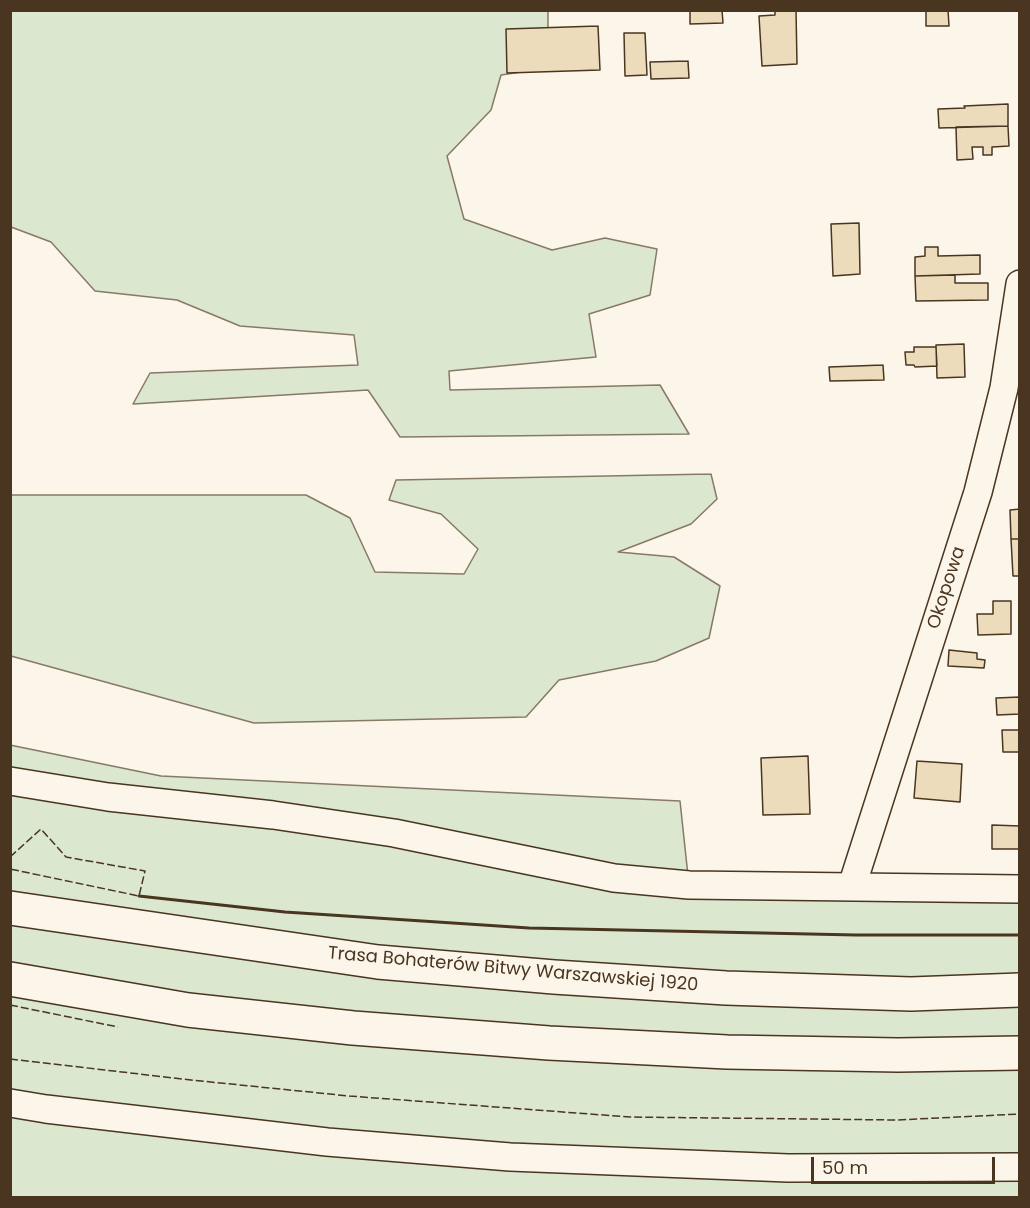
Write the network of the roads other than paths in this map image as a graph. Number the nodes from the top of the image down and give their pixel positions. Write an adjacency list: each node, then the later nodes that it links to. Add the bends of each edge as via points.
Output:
1 (1020, 284): 3 (street, Okopowa, via 1004,388 978,492)
2 (10, 781): 3 (street, via 394,833 614,878 689,885)
3 (852, 886): 4 (street)
4 (1020, 889)
5 (10, 908): 7 (highway, Trasa Bohaterów Bitwy Warszawskiej 1920, via 378,962 542,976 899,994)
6 (10, 980): 8 (highway, via 188,1010 549,1043 727,1052)
7 (1020, 990)
8 (1020, 1053)
9 (10, 1103): 10 (street, via 327,1142 510,1157 788,1168)
10 (1020, 1167)

